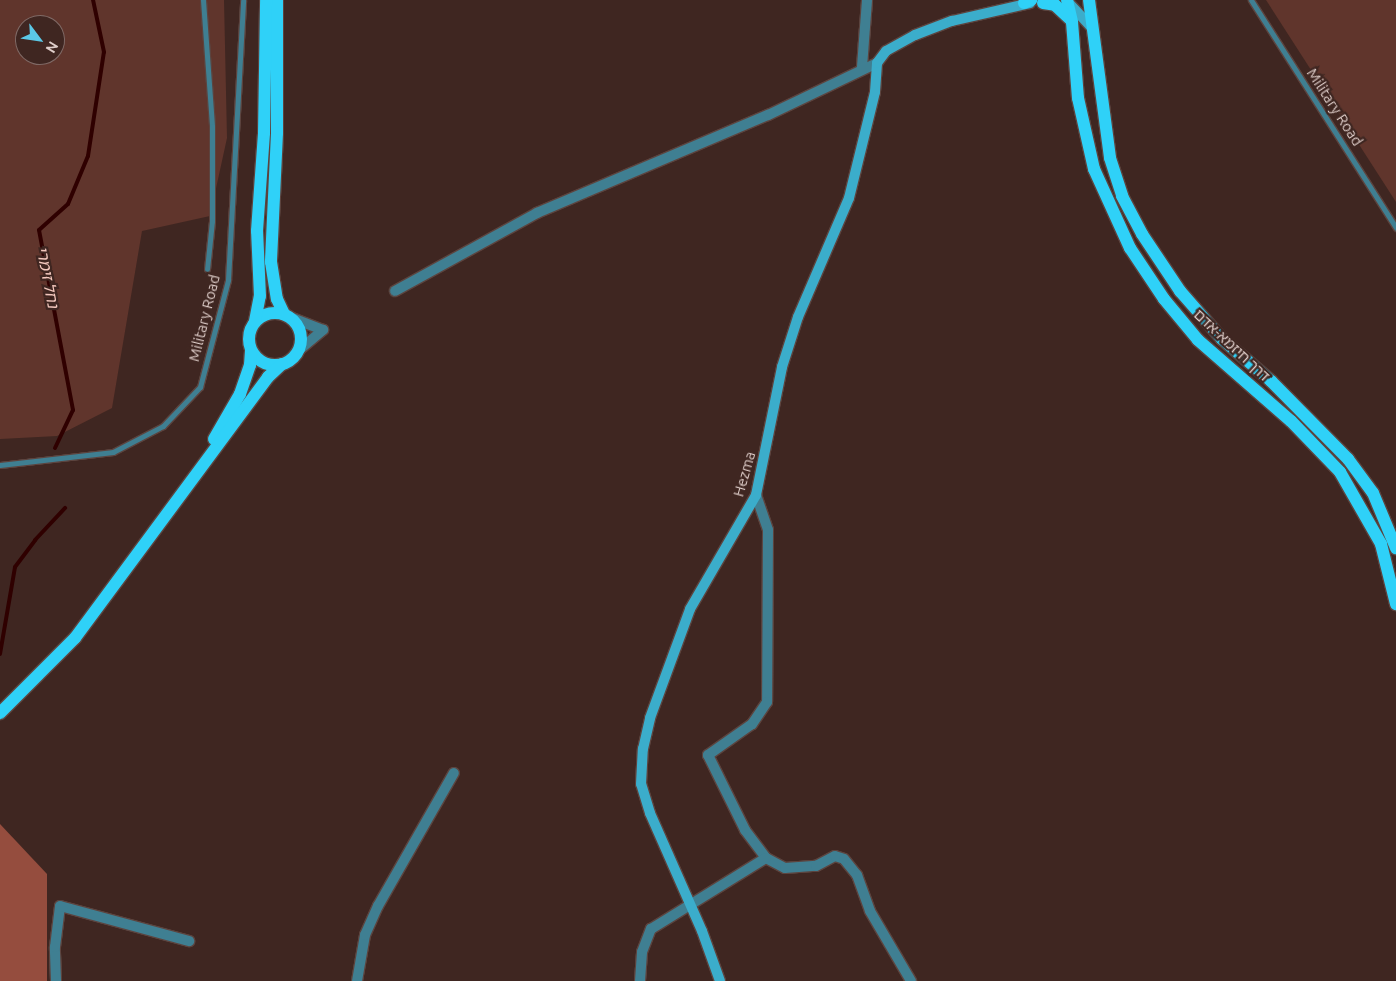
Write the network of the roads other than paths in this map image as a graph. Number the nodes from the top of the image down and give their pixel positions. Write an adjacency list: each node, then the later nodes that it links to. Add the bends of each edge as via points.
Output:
1 (203, 0): 15 (lane, via 212,126 212,221)
2 (244, 0): 22 (lane, Military Road, via 228,280 200,387 163,426 113,452)
3 (266, 0): 18 (main road, via 264,133 257,231 260,296)
4 (277, 0): 17 (main road, via 277,133 270,262 275,291)
5 (867, 0): 13 (street)
6 (1068, 0): 9 (street); 10 (main road, דרך חיזמא-אדם); 11 (street)
7 (1089, 0): 11 (main road, דרך חיזמא-אדם)
8 (1251, 0): 14 (lane, Military Road)
9 (1032, 2): 10 (main road, via 1063,9); 12 (street, via 952,21 914,35 886,51)
10 (1072, 22): 26 (main road, דרך חיזמא-אדם, via 1078,98 1094,169 1130,248 1164,300 1198,340 1291,421 1340,472 1381,544)
11 (1090, 26): 25 (main road, דרך חיזמא-אדם, via 1110,158 1122,196 1142,234 1180,291 1222,339 1271,381 1348,459 1372,493)
12 (877, 63): 13 (street); 24 (street, Hezma, via 875,92 860,162 837,229 798,317 782,367)
13 (862, 67): 16 (street, via 768,115 537,213)
14 (1396, 228)
15 (208, 269)
16 (395, 291)
17 (288, 316): 18 (main road, via 268,313); 20 (main road, via 300,334); 20 (street, via 323,330)
18 (254, 322): 19 (main road, via 248,336)
19 (251, 350): 21 (main road, via 264,363); 23 (main road, via 250,365 240,394)
20 (298, 351): 21 (main road)
21 (282, 364): 23 (main road, via 268,376)
22 (0, 465)
23 (184, 491): 27 (main road, via 75,638)
24 (756, 495): 29 (street, via 768,530 767,702 752,724 708,754 745,830); 30 (street, Hezma, via 690,609 650,718 643,749 641,784)
25 (1396, 548)
26 (1396, 604)
27 (0, 713)
28 (454, 773): 33 (street, via 378,906 365,934)
29 (766, 858): 30 (street); 36 (street, via 785,868 816,866 835,856 844,859)
30 (690, 907): 34 (street, via 651,929 642,952); 35 (street, Hezma)
31 (189, 940): 32 (street, via 60,906 55,947)
32 (56, 981)
33 (357, 981)
34 (640, 981)
35 (720, 981)
36 (911, 981)

